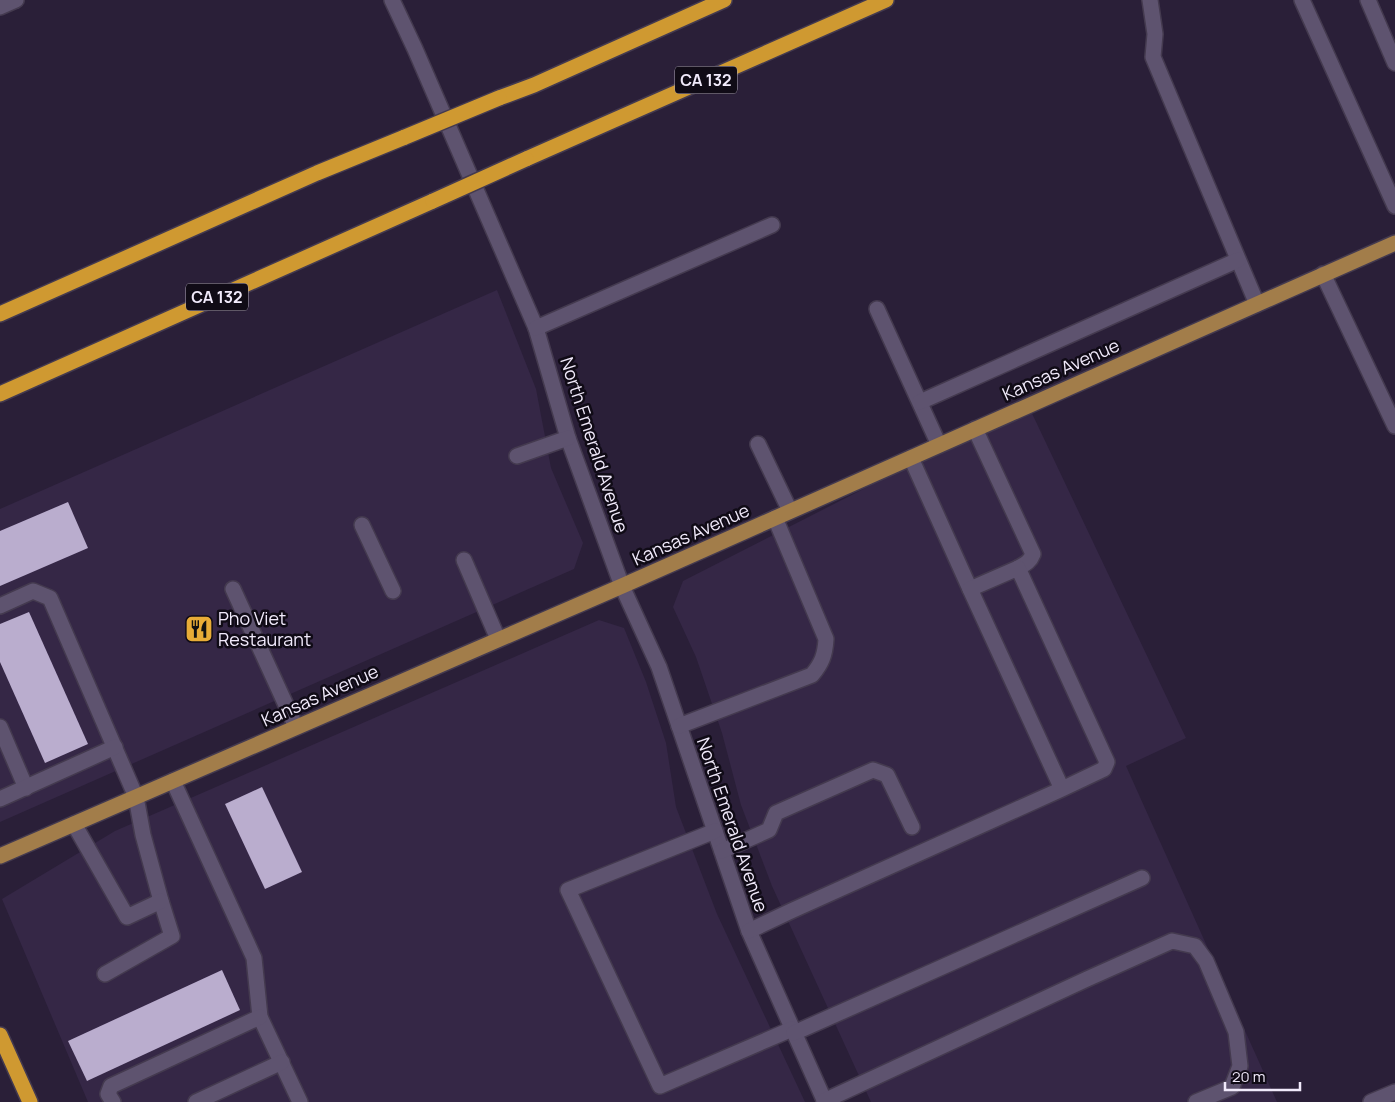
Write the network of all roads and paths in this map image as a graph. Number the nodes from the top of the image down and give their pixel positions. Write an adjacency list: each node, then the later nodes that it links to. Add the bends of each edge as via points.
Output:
1 (16, 0): 8 (street)
2 (392, 0): 18 (street, North Emerald Avenue)
3 (724, 0): 17 (highway, bridge)
4 (886, 0): 19 (highway, CA 132, bridge)
5 (1150, 0): 13 (street, via 1155,34 1153,57)
6 (1302, 0): 10 (street)
7 (1368, 0): 9 (street)
8 (0, 7)
9 (1395, 63)
10 (1395, 206)
11 (772, 225): 18 (street)
12 (1395, 243): 14 (main road, Kansas Avenue)
13 (1238, 260): 15 (street); 20 (street)
14 (1323, 274): 15 (main road, Kansas Avenue); 21 (street)
15 (1257, 304): 22 (main road, Kansas Avenue)
16 (877, 309): 20 (street)
17 (0, 312)
18 (536, 328): 23 (street, North Emerald Avenue)
19 (0, 394)
20 (920, 402): 25 (street)
21 (1395, 426)
22 (975, 429): 25 (main road, Kansas Avenue); 32 (street, via 1033,554 1027,564)
23 (568, 438): 26 (street); 33 (street, North Emerald Avenue)
24 (758, 444): 28 (street)
25 (940, 445): 27 (main road, Kansas Avenue)
26 (517, 456)
27 (911, 458): 28 (main road, Kansas Avenue); 35 (street)
28 (790, 511): 29 (main road, Kansas Avenue)
29 (774, 518): 33 (main road, Kansas Avenue); 40 (street, via 826,639 820,665 812,675)
30 (362, 525): 36 (street)
31 (464, 560): 38 (street)
32 (1018, 568): 35 (street); 45 (street, via 1107,762 1104,769)
33 (622, 586): 38 (main road, Kansas Avenue); 40 (street, North Emerald Avenue, via 659,667)
34 (233, 589): 41 (street)
35 (970, 589): 45 (street)
36 (393, 591)
37 (0, 606): 42 (street, via 33,591 50,598)
38 (498, 639): 41 (main road, Kansas Avenue)
39 (0, 726): 44 (street)
40 (679, 726): 50 (street, North Emerald Avenue)
41 (296, 728): 43 (main road, Kansas Avenue)
42 (115, 747): 44 (street); 46 (street)
43 (173, 781): 46 (main road, Kansas Avenue); 57 (street, via 254,958)
44 (26, 788): 47 (street)
45 (1062, 789): 55 (street)
46 (136, 797): 48 (main road, Kansas Avenue); 54 (street)
47 (0, 799)
48 (74, 824): 52 (main road, Kansas Avenue); 54 (street, via 128,917)
49 (912, 827): 51 (street, via 887,775 873,770 776,813 769,830)
50 (715, 831): 51 (street, North Emerald Avenue); 58 (street, via 568,890 660,1086)
51 (722, 851): 55 (street, North Emerald Avenue)
52 (0, 856)
53 (1142, 878): 58 (street)
54 (161, 901): 56 (street, via 172,936)
55 (749, 931): 58 (street, North Emerald Avenue)
56 (105, 974)
57 (260, 1016): 60 (street); 64 (street, via 111,1086 108,1094)
58 (793, 1031): 62 (street, North Emerald Avenue)
59 (0, 1035): 63 (highway)
60 (282, 1062): 65 (street); 66 (street)
61 (1395, 1092): 68 (street)
62 (824, 1101): 67 (street, via 1172,941 1195,946 1206,961 1236,1032 1240,1066 1232,1086)
63 (30, 1102)
64 (112, 1102)
65 (196, 1102)
66 (300, 1102)
67 (1196, 1102)
68 (1371, 1102)

